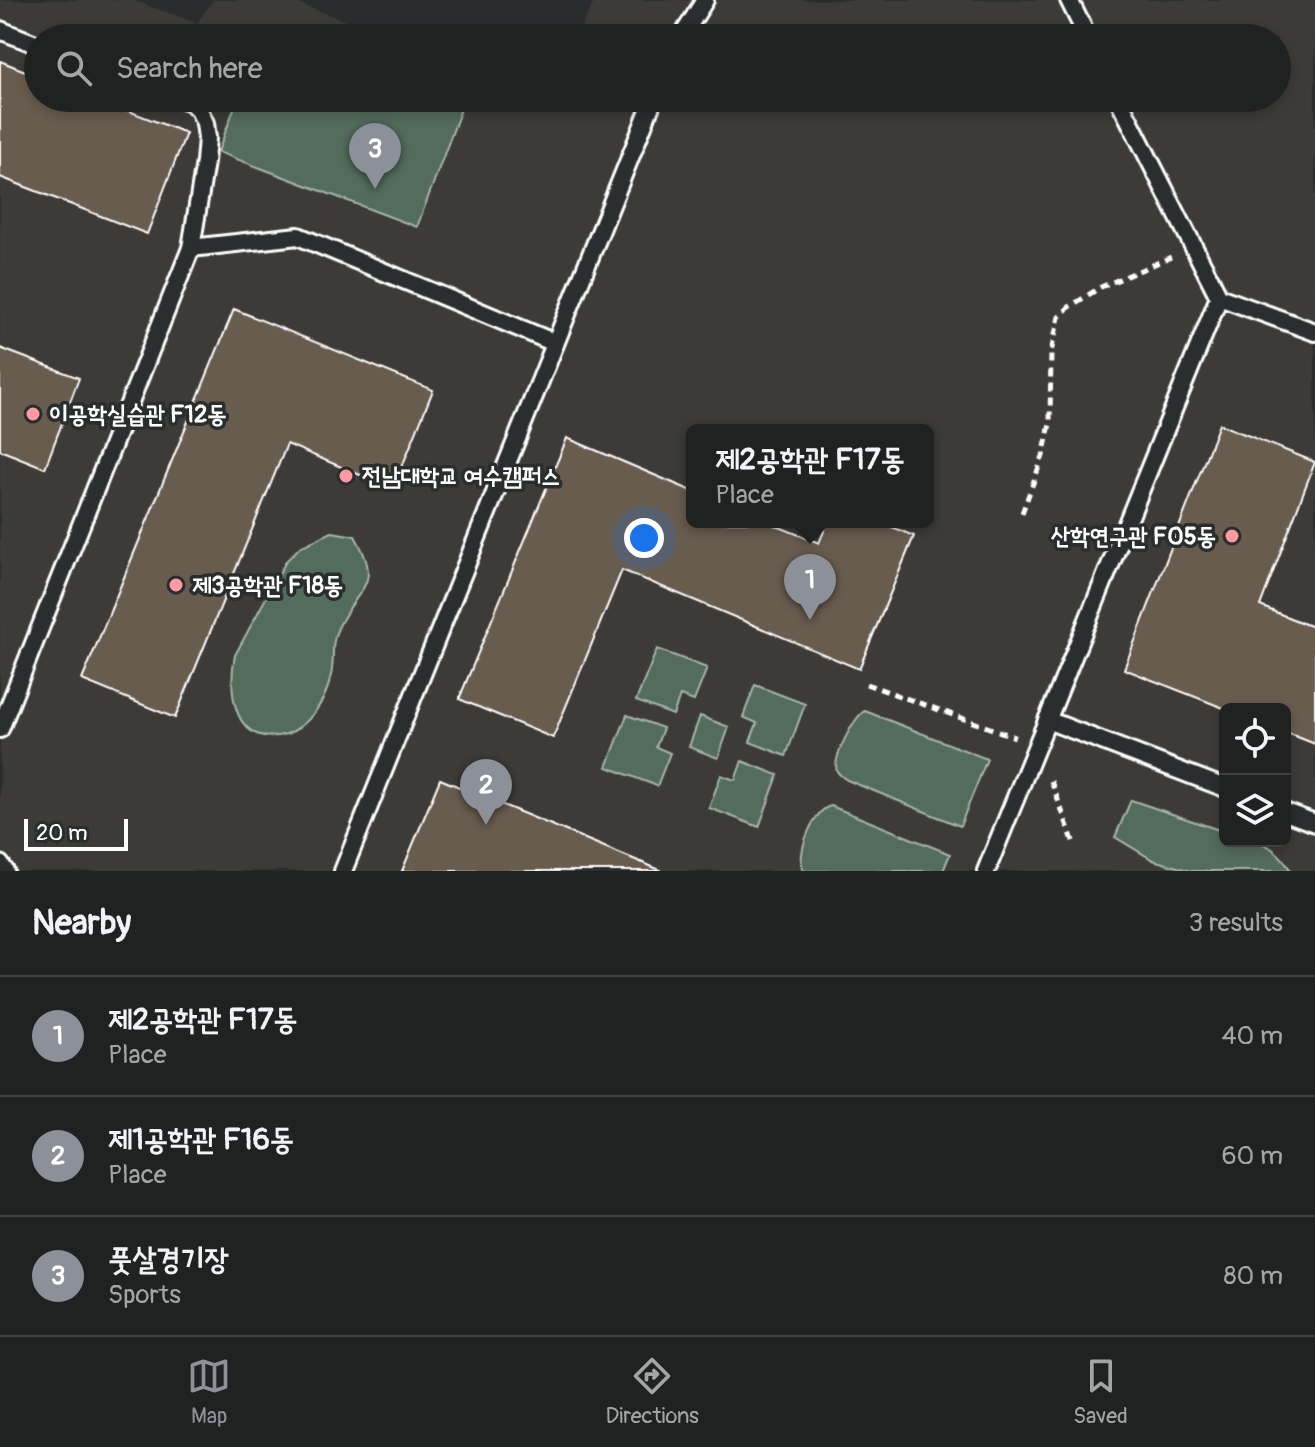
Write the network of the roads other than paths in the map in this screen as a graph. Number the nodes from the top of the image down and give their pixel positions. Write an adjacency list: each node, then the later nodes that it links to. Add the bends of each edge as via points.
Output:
1 (705, 0): 3 (lane)
2 (1069, 0): 4 (lane)
3 (690, 24)
4 (1081, 24)
5 (0, 30): 6 (lane)
6 (24, 39)
7 (200, 112): 10 (lane, via 207,138)
8 (648, 112): 13 (lane)
9 (1125, 112): 11 (lane)
10 (191, 248): 13 (lane, via 298,236); 15 (lane)
11 (1219, 297): 12 (lane); 14 (lane)
12 (1315, 332)
13 (555, 343): 21 (lane)
14 (1047, 720): 16 (lane); 22 (lane)
15 (0, 729)
16 (1219, 786)
17 (1291, 814): 18 (lane)
18 (1315, 823)
19 (0, 864): 20 (lane)
20 (5, 871)
21 (343, 871)
22 (986, 871)

